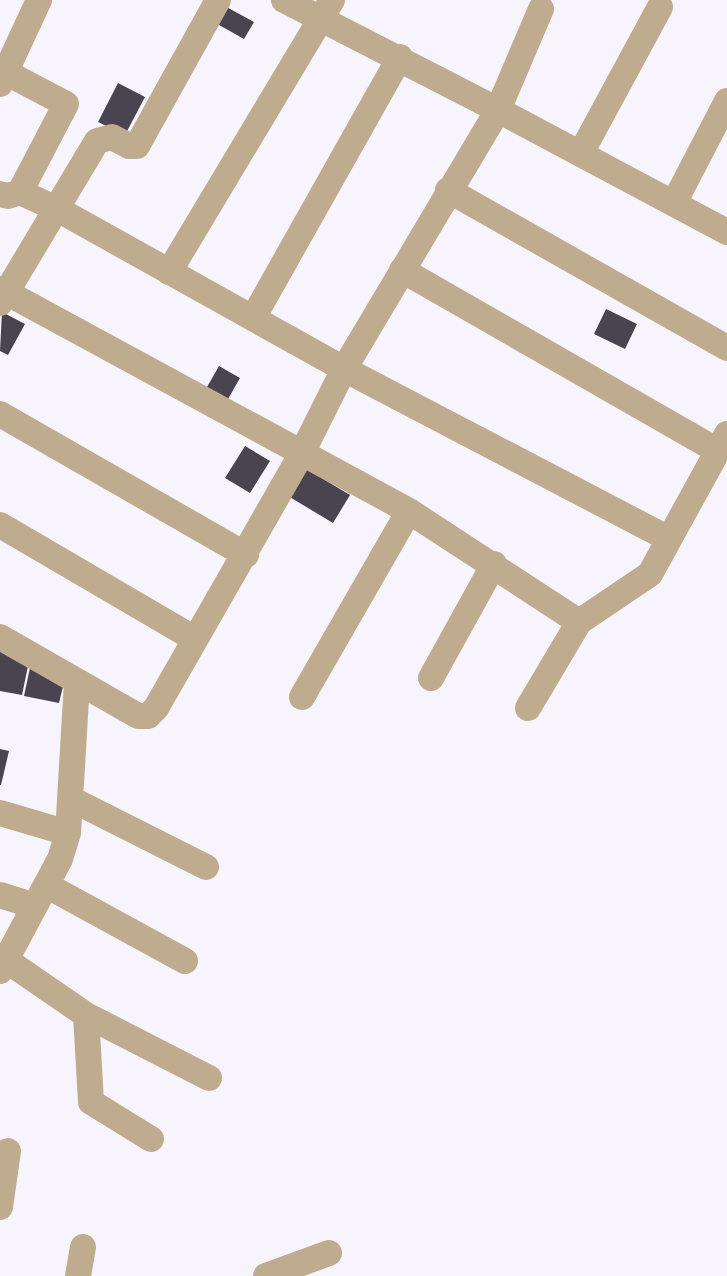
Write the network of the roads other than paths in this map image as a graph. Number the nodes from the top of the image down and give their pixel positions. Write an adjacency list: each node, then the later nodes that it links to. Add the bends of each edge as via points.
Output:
1 (39, 0): 8 (street)
2 (218, 0): 15 (street, via 137,146 112,137 97,141)
3 (284, 0): 6 (street)
4 (660, 7): 11 (street)
5 (541, 9): 9 (street)
6 (326, 11): 7 (street); 18 (street)
7 (400, 57): 9 (street); 20 (street)
8 (3, 78): 13 (street, via 66,104)
9 (498, 110): 11 (street); 12 (street)
10 (724, 114): 14 (street)
11 (581, 153): 14 (street)
12 (448, 190): 17 (street); 21 (street)
13 (10, 193): 15 (street)
14 (674, 203): 16 (street)
15 (59, 210): 18 (street); 19 (street)
16 (727, 232)
17 (402, 270): 22 (street); 24 (street)
18 (169, 272): 20 (street)
19 (2, 295): 25 (street)
20 (253, 318): 22 (street)
21 (727, 348)
22 (344, 369): 25 (street); 28 (street)
23 (0, 414): 29 (street)
24 (722, 442): 28 (street)
25 (302, 453): 26 (street); 29 (street)
26 (409, 511): 30 (street); 36 (street)
27 (0, 525): 33 (street)
28 (669, 539): 31 (street, via 644,580)
29 (246, 555): 33 (street)
30 (494, 564): 31 (street); 34 (street)
31 (579, 622): 37 (street)
32 (0, 637): 35 (street)
33 (195, 639): 35 (street, via 148,716 138,716)
34 (431, 678)
35 (77, 682): 38 (street)
36 (302, 697)
37 (528, 708)
38 (71, 799): 40 (street); 41 (street)
39 (0, 813): 40 (street)
40 (68, 833): 43 (street)
41 (206, 867)
42 (0, 895): 43 (street)
43 (40, 895): 44 (street); 45 (street)
44 (185, 961)
45 (3, 965): 46 (street)
46 (86, 1015): 47 (street); 48 (street, via 91,1102)
47 (209, 1078)
48 (151, 1139)
49 (8, 1151): 50 (street)
50 (0, 1207)
51 (83, 1247): 53 (street)
52 (329, 1253): 54 (street)
53 (78, 1276)
54 (266, 1276)

